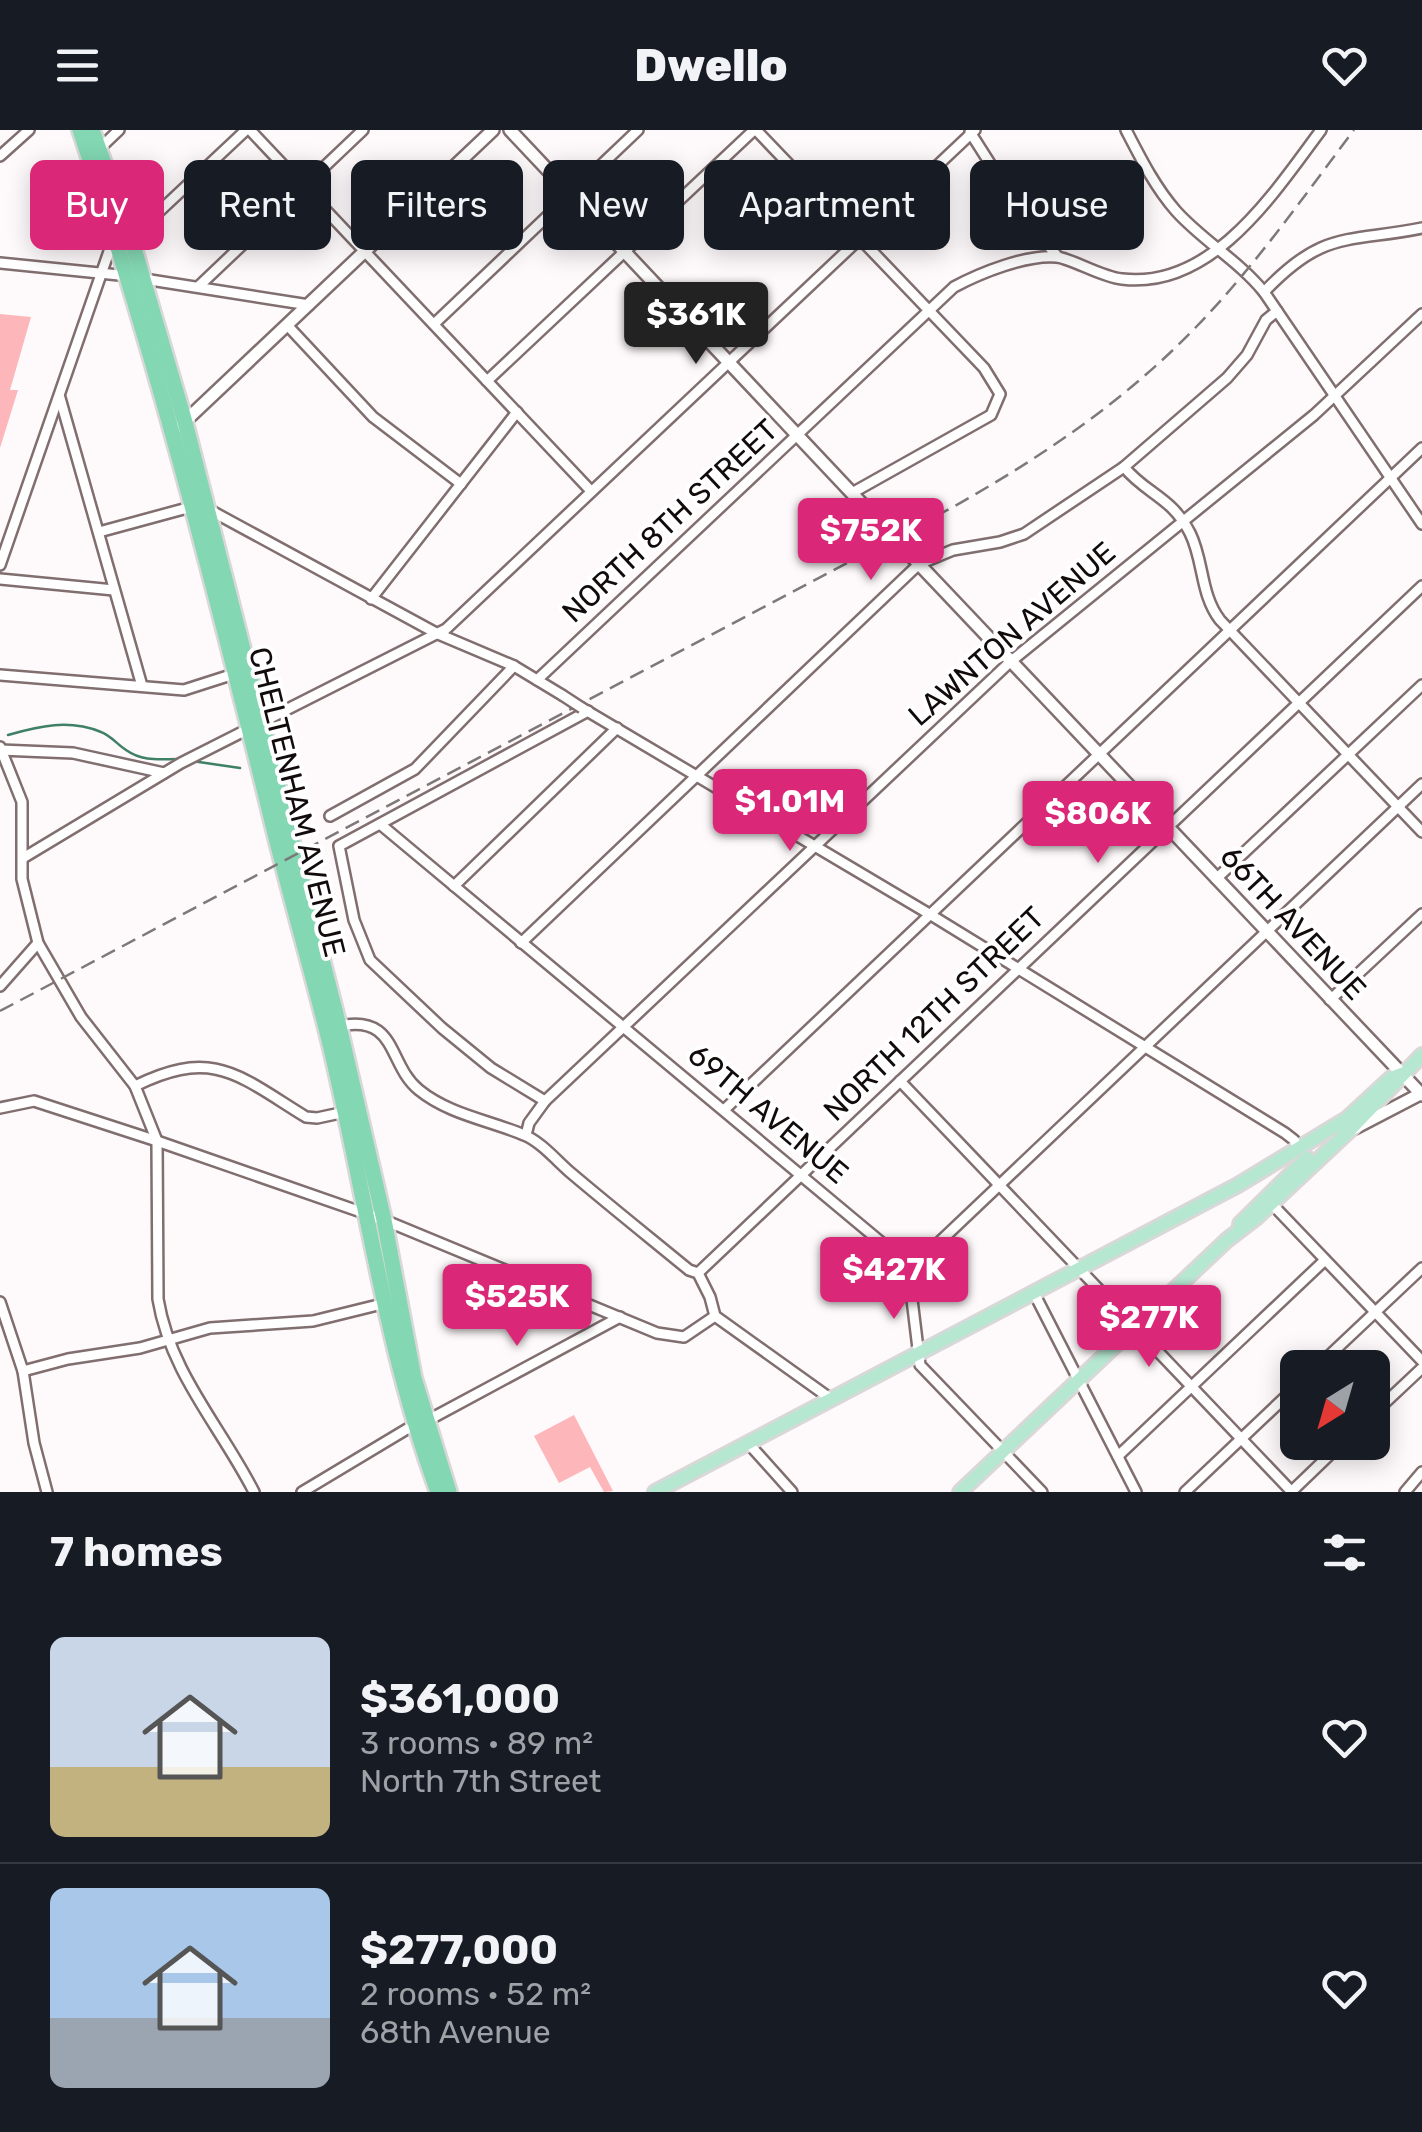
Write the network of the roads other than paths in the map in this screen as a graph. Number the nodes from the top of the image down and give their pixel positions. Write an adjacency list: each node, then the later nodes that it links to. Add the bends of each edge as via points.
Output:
1 (28, 130): 15 (street)
2 (80, 130): 16 (highway, CHELTENHAM AVENUE)
3 (92, 130): 14 (highway, CHELTENHAM AVENUE)
4 (118, 130): 14 (street)
5 (248, 130): 18 (street); 24 (street)
6 (363, 130): 19 (street)
7 (494, 130): 34 (street)
8 (510, 130): 23 (street, 66TH AVENUE)
9 (638, 130): 20 (street)
10 (755, 130): 21 (street); 35 (street)
11 (1126, 130): 33 (street, via 1158,188)
12 (1321, 130): 33 (street)
13 (972, 131): 22 (street); 36 (street, via 1026,220)
14 (98, 149): 17 (highway, CHELTENHAM AVENUE)
15 (0, 156)
16 (92, 160)
17 (101, 160)
18 (277, 160)
19 (331, 160)
20 (606, 160)
21 (784, 160)
22 (942, 160)
23 (543, 165)
24 (164, 201)
25 (331, 216): 34 (street)
26 (543, 220): 46 (street)
27 (1422, 228): 41 (street, via 1322,244)
28 (115, 250): 38 (street)
29 (127, 250): 39 (highway, CHELTENHAM AVENUE)
30 (236, 250): 40 (street)
31 (847, 250): 48 (street)
32 (871, 250): 43 (street)
33 (1220, 251): 36 (street, via 1160,278 1122,280); 41 (street)
34 (365, 252): 42 (street); 46 (street)
35 (624, 252): 48 (street, 66TH AVENUE); 49 (street)
36 (1058, 257): 43 (street, NORTH 8TH STREET, via 981,273)
37 (0, 263): 38 (street)
38 (102, 273): 39 (street); 50 (street)
39 (135, 277): 40 (street); 53 (highway, CHELTENHAM AVENUE); 54 (highway, CHELTENHAM AVENUE)
40 (199, 286): 42 (street)
41 (1264, 292): 44 (street)
42 (309, 305): 47 (street)
43 (928, 309): 55 (street, NORTH 8TH STREET); 61 (street, via 984,368 1000,392 998,404 991,415)
44 (1278, 311): 51 (street); 57 (street, via 1226,378)
45 (1422, 314): 51 (street, LAWNTON AVENUE)
46 (434, 324): 49 (street)
47 (287, 325): 53 (street); 59 (street, via 374,416)
48 (729, 362): 55 (street, 66TH AVENUE); 60 (street)
49 (487, 381): 52 (street)
50 (59, 396): 65 (street); 67 (street)
51 (1335, 396): 58 (street); 63 (street, LAWNTON AVENUE)
52 (517, 412): 59 (street); 60 (street)
53 (185, 422): 54 (street); 62 (highway, CHELTENHAM AVENUE)
54 (171, 432): 62 (highway, CHELTENHAM AVENUE)
55 (797, 435): 61 (street, 66TH AVENUE); 78 (street, NORTH 8TH STREET)
56 (1422, 448): 58 (street)
57 (1124, 467): 63 (street); 66 (street, via 1024,534)
58 (1391, 478): 64 (street); 72 (street)
59 (461, 484): 71 (street)
60 (591, 491): 73 (street)
61 (852, 492): 66 (street, 66TH AVENUE, bridge)
62 (198, 508): 65 (street); 71 (street); 76 (highway, CHELTENHAM AVENUE); 83 (highway, CHELTENHAM AVENUE)
63 (1184, 522): 72 (street, via 1210,604); 74 (street, LAWNTON AVENUE)
64 (1422, 524)
65 (99, 532): 70 (street)
66 (919, 564): 74 (street, 66TH AVENUE); 89 (street)
67 (0, 565)
68 (0, 579): 70 (street)
69 (1422, 586): 81 (street, NORTH 12TH STREET)
70 (114, 590): 80 (street)
71 (371, 599): 73 (street)
72 (1230, 631): 81 (street); 87 (street)
73 (436, 633): 75 (street); 83 (street)
74 (1010, 662): 87 (street, 66TH AVENUE); 96 (street, LAWNTON AVENUE)
75 (514, 666): 78 (street); 92 (street, via 415,770)
76 (237, 673): 80 (street, via 184,690); 83 (highway, CHELTENHAM AVENUE)
77 (0, 676): 80 (street)
78 (537, 680): 82 (street, bridge)
79 (1422, 685): 86 (street)
80 (142, 686)
81 (1299, 702): 86 (street); 94 (street, NORTH 12TH STREET)
82 (586, 709): 84 (street); 93 (street)
83 (257, 726): 88 (street); 109 (highway, CHELTENHAM AVENUE)
84 (617, 728): 89 (street); 99 (street)
85 (0, 749): 88 (street, via 73,752); 97 (street, via 22,802)
86 (1350, 754): 91 (street); 98 (street)
87 (1100, 756): 94 (street, 66TH AVENUE); 100 (street)
88 (164, 774): 97 (street)
89 (697, 776): 96 (street); 103 (street)
90 (1422, 784): 91 (street)
91 (1398, 806): 95 (street); 102 (street)
92 (330, 816)
93 (380, 824): 99 (street, 69TH AVENUE); 116 (street, via 339,846 370,960 491,1068)
94 (1168, 826): 98 (street, 66TH AVENUE); 105 (street, NORTH 12TH STREET)
95 (1422, 832)
96 (815, 846): 100 (street); 108 (street, LAWNTON AVENUE)
97 (23, 858): 104 (street)
98 (1216, 879): 102 (street, 66TH AVENUE)
99 (454, 886): 103 (street, 69TH AVENUE)
100 (931, 914): 105 (street); 118 (street)
101 (1422, 914): 107 (street)
102 (1266, 931): 107 (street, 66TH AVENUE); 110 (street)
103 (522, 942): 108 (street, 69TH AVENUE)
104 (38, 943): 106 (street); 114 (street)
105 (1017, 970): 110 (street); 113 (street, NORTH 12TH STREET)
106 (0, 986)
107 (1330, 1000): 112 (street, 66TH AVENUE)
108 (624, 1026): 116 (street, LAWNTON AVENUE); 118 (street, 69TH AVENUE)
109 (333, 1027): 119 (highway, CHELTENHAM AVENUE); 121 (street, via 363,1024 383,1035 406,1076 433,1100); 131 (highway, CHELTENHAM AVENUE)
110 (1144, 1047): 123 (street, via 1285,1133); 127 (street)
111 (1422, 1055): 112 (main road)
112 (1402, 1074): 115 (street, 66TH AVENUE); 120 (main road)
113 (900, 1081): 126 (street, NORTH 12TH STREET); 127 (street)
114 (134, 1086): 119 (street, via 186,1067 223,1068 306,1116); 122 (street)
115 (1422, 1094): 120 (street)
116 (545, 1101): 121 (street, LAWNTON AVENUE)
117 (0, 1108): 122 (street, via 34,1101)
118 (725, 1109): 126 (street, 69TH AVENUE)
119 (345, 1112): 131 (highway, CHELTENHAM AVENUE)
120 (1347, 1126): 123 (main road); 124 (main road); 125 (main road)
121 (526, 1135): 137 (street)
122 (157, 1141): 131 (street); 146 (street, via 158,1299)
123 (1299, 1149): 128 (main road)
124 (1316, 1161): 125 (main road); 129 (main road)
125 (1300, 1164): 128 (main road); 129 (main road)
126 (801, 1175): 134 (street, 69TH AVENUE); 137 (street, NORTH 12TH STREET)
127 (1000, 1184): 134 (street); 136 (street)
128 (1238, 1186): 130 (main road); 136 (main road)
129 (1268, 1200): 130 (main road); 132 (main road); 133 (street)
130 (1252, 1209): 132 (main road)
131 (376, 1217): 140 (highway, CHELTENHAM AVENUE); 142 (street); 144 (highway, CHELTENHAM AVENUE)
132 (1227, 1240): 145 (main road)
133 (1325, 1260): 141 (street); 153 (street)
134 (912, 1268): 149 (street)
135 (1422, 1268): 141 (street)
136 (1080, 1270): 138 (main road); 145 (street)
137 (698, 1273): 143 (street)
138 (1034, 1293): 149 (main road); 152 (street)
139 (0, 1302): 151 (street)
140 (386, 1303): 146 (street, via 312,1321 210,1328); 147 (highway, CHELTENHAM AVENUE)
141 (1375, 1312): 148 (street); 150 (street)
142 (620, 1316): 143 (street, via 684,1337); 157 (street)
143 (714, 1316): 155 (street)
144 (404, 1323): 157 (highway); 170 (highway, CHELTENHAM AVENUE)
145 (1135, 1327): 152 (main road); 153 (street)
146 (168, 1340): 151 (street); 166 (street)
147 (393, 1344): 158 (highway); 169 (highway, CHELTENHAM AVENUE)
148 (1335, 1350)
149 (918, 1354): 155 (main road); 161 (street, via 920,1365)
150 (1422, 1365): 154 (street)
151 (24, 1371): 165 (street)
152 (1078, 1380): 161 (main road); 162 (street)
153 (1192, 1386): 159 (street); 162 (street)
154 (1390, 1396)
155 (831, 1398): 160 (main road)
156 (1280, 1402): 159 (street)
157 (434, 1417): 171 (highway)
158 (406, 1430): 167 (street); 168 (highway)
159 (1241, 1439): 177 (street); 178 (street)
160 (748, 1442): 172 (main road); 173 (street)
161 (1004, 1452): 174 (main road); 175 (street)
162 (1118, 1456): 176 (street)
163 (1324, 1460): 178 (street)
164 (1422, 1472): 179 (street)
165 (47, 1492)
166 (254, 1492)
167 (302, 1492)
168 (428, 1492)
169 (438, 1492)
170 (449, 1492)
171 (459, 1492)
172 (656, 1492)
173 (792, 1492)
174 (960, 1492)
175 (1042, 1492)
176 (1136, 1492)
177 (1185, 1492)
178 (1291, 1492)
179 (1404, 1492)

